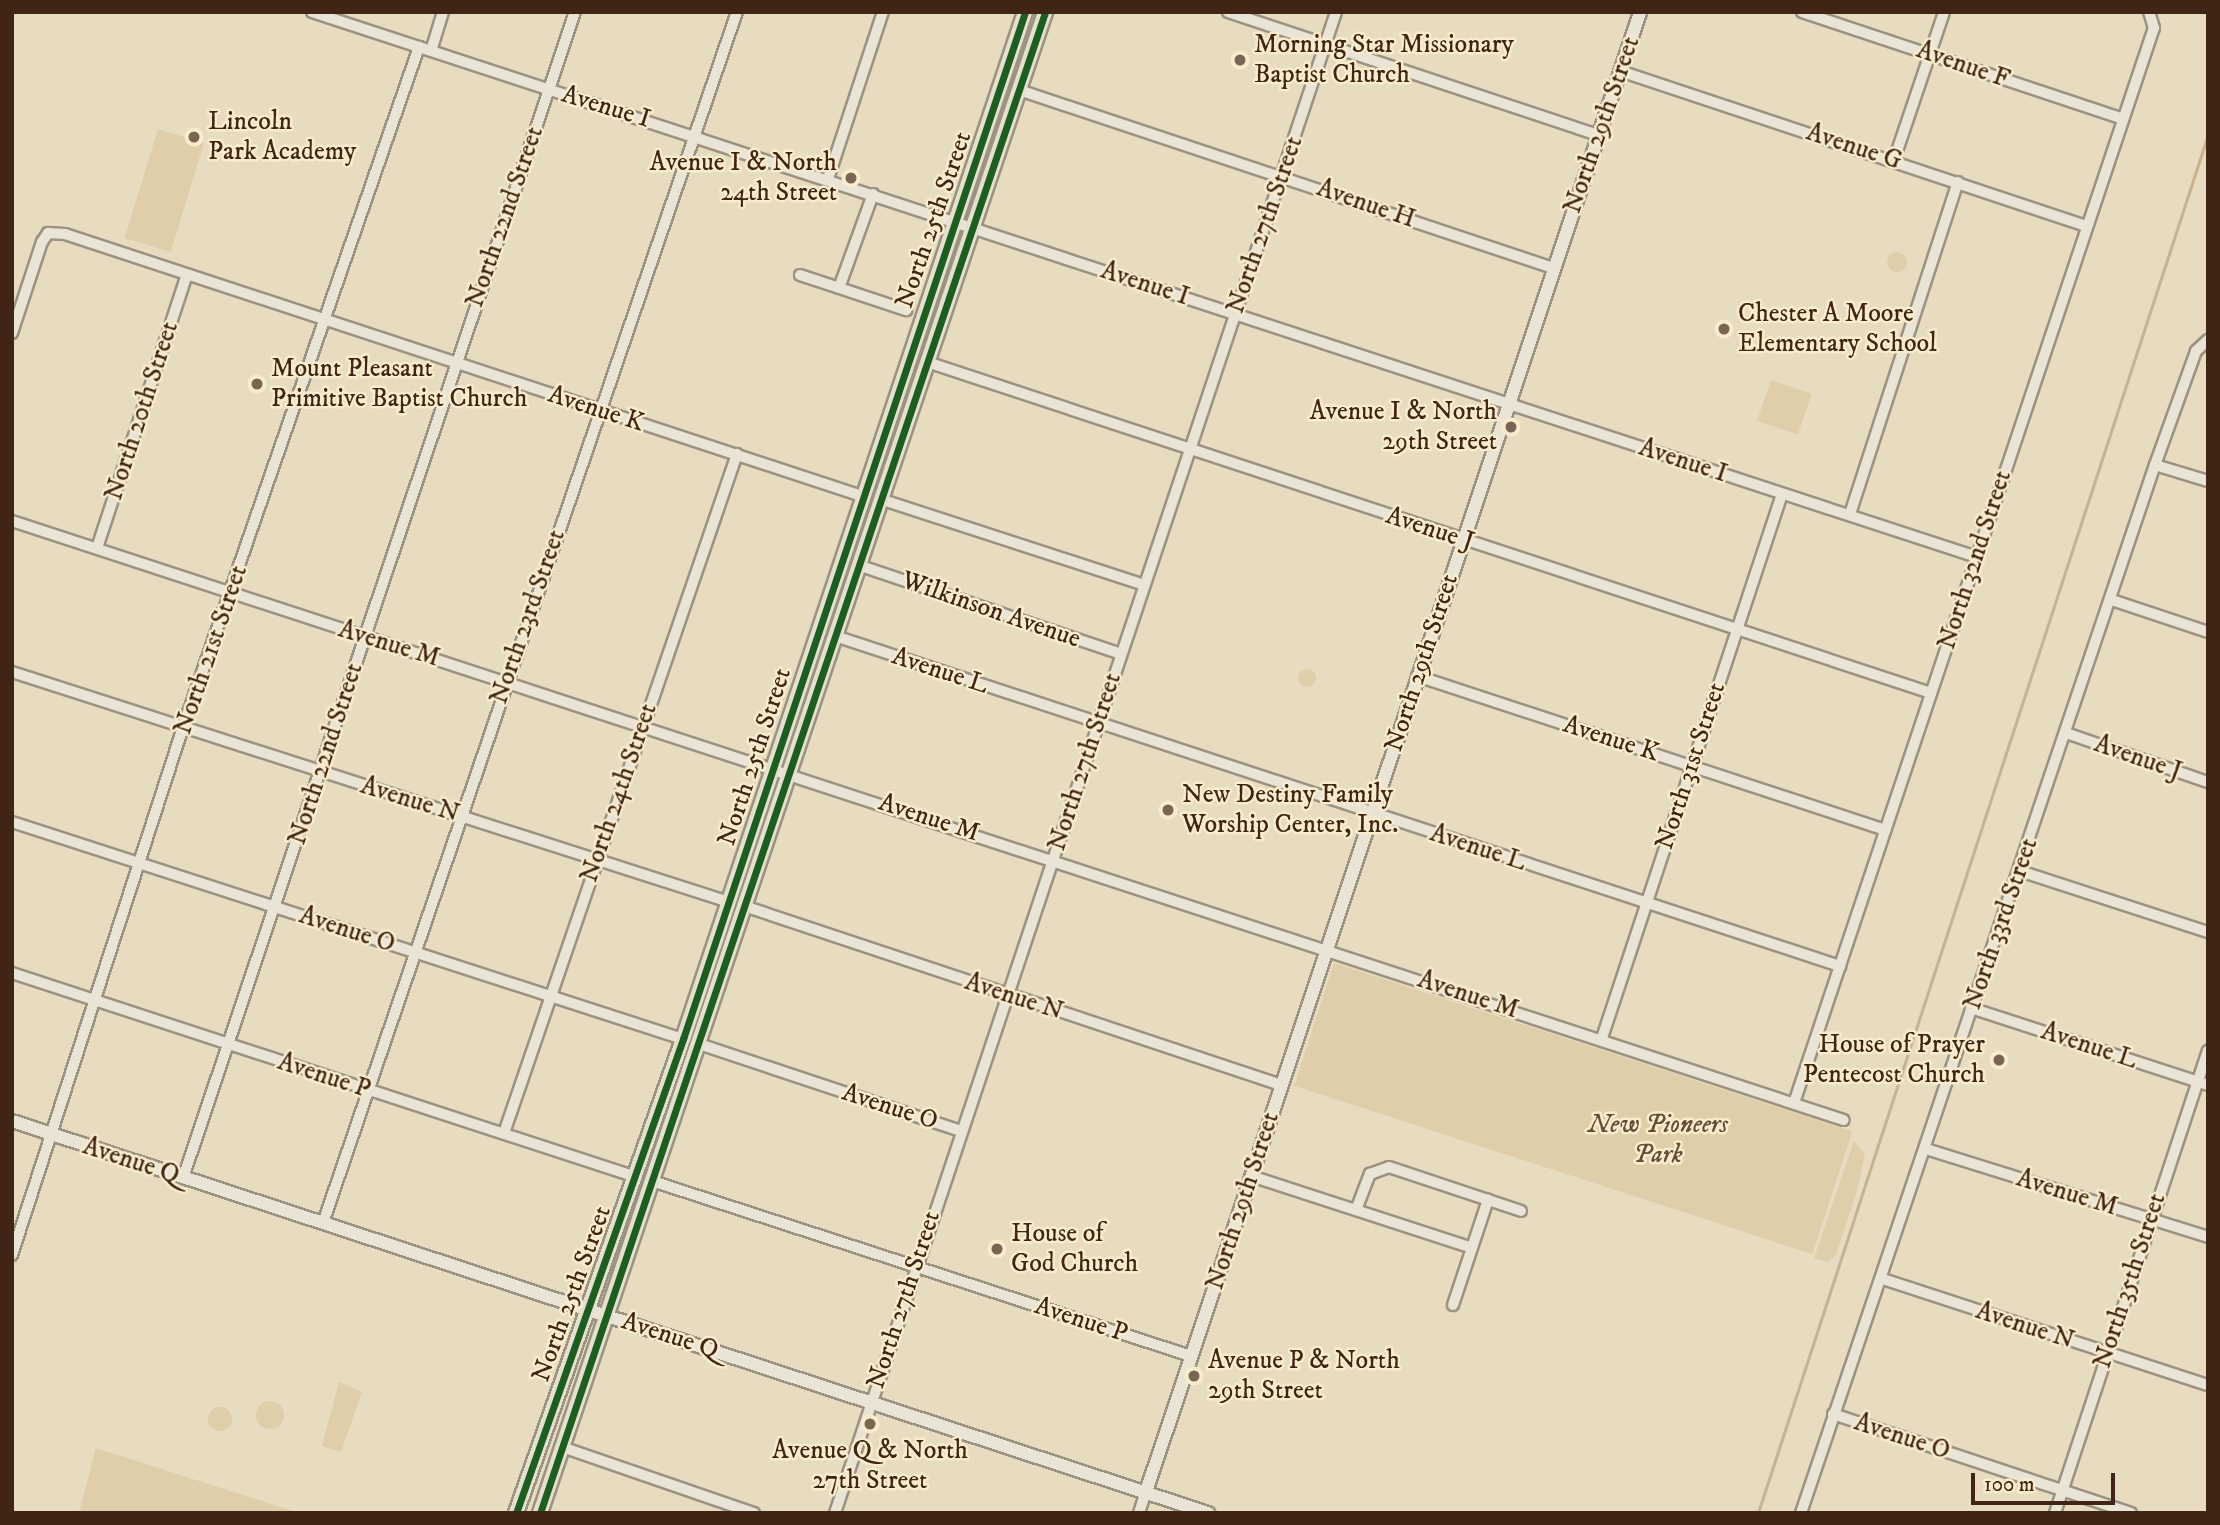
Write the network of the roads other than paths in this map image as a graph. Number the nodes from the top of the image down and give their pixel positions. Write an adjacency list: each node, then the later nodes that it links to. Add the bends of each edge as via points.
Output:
1 (312, 12): 16 (street, Avenue I)
2 (443, 12): 17 (street)
3 (575, 12): 21 (street, North 22nd Street)
4 (737, 12): 24 (street, North 23rd Street)
5 (883, 12): 28 (street)
6 (1025, 12): 31 (main road, North 25th Street)
7 (1038, 12): 19 (main road)
8 (1045, 12): 19 (main road, North 25th Street)
9 (1228, 12): 15 (street)
10 (1336, 12): 15 (street, North 27th Street)
11 (1640, 12): 20 (street, North 29th Street)
12 (1802, 12): 18 (street, Avenue F)
13 (1944, 12): 18 (street)
14 (2150, 15): 23 (street, North 32nd Street, via 2154,28)
15 (1325, 46): 25 (street); 27 (street, North 27th Street)
16 (419, 47): 17 (street, Avenue I); 40 (street, North 21st Street)
17 (431, 51): 21 (street, Avenue I)
18 (1930, 53): 23 (street, Avenue F); 26 (street)
19 (1028, 62): 22 (main road, North 25th Street)
20 (1620, 71): 25 (street, North 29th Street); 26 (street, Avenue G)
21 (549, 89): 24 (street, Avenue I); 43 (street, North 22nd Street)
22 (1019, 90): 27 (street, Avenue H); 33 (main road, North 25th Street)
23 (2123, 119): 32 (street, North 32nd Street)
24 (695, 135): 28 (street, Avenue I); 46 (street, North 23rd Street)
25 (1598, 135): 34 (street, North 29th Street)
26 (1894, 160): 29 (street, Avenue G)
27 (1281, 176): 34 (street, Avenue H); 39 (street, North 27th Street)
28 (828, 179): 30 (street, Avenue I)
29 (1958, 182): 32 (street, Avenue G); 54 (street)
30 (873, 194): 31 (street, Avenue I); 37 (street)
31 (956, 221): 33 (street, Avenue I); 52 (main road, North 25th Street)
32 (2087, 226): 58 (street, North 32nd Street)
33 (974, 227): 39 (street, Avenue I); 44 (main road, North 25th Street)
34 (1553, 268): 45 (street, North 29th Street)
35 (187, 274): 40 (street, Avenue K); 41 (street, Avenue K, via 48,233); 57 (street, North 20th Street)
36 (800, 275): 37 (street)
37 (839, 288): 38 (street)
38 (906, 310)
39 (1235, 313): 45 (street, Avenue I); 47 (street, North 27th Street)
40 (323, 319): 43 (street, Avenue K); 61 (street, North 21st Street)
41 (12, 333)
42 (2208, 340): 49 (street, North 33rd Street, via 2196,351)
43 (455, 362): 46 (street, Avenue K); 66 (street, North 22nd Street)
44 (930, 363): 47 (street, Avenue J); 53 (main road, North 25th Street)
45 (1507, 404): 51 (street, Avenue I); 56 (street, North 29th Street)
46 (599, 411): 48 (street, Avenue K); 71 (street, North 23rd Street)
47 (1189, 451): 56 (street, Avenue J); 60 (street, North 27th Street)
48 (737, 454): 52 (street, Avenue K); 74 (street, North 24th Street)
49 (2155, 465): 50 (street); 62 (street, North 33rd Street)
50 (2208, 481)
51 (1782, 495): 54 (street, Avenue I); 64 (street, North 31st Street)
52 (865, 496): 63 (main road, via 870,517 842,600); 78 (main road, North 25th Street)
53 (883, 500): 59 (main road, North 25th Street); 60 (street)
54 (1850, 514): 58 (street, Avenue I)
55 (12, 521): 57 (street, Avenue M)
56 (1462, 539): 64 (street, Avenue J); 70 (street, North 29th Street)
57 (97, 548): 61 (street, Avenue M)
58 (1976, 557): 72 (street, North 32nd Street)
59 (861, 566): 63 (main road, North 25th Street); 68 (street, Wilkinson Avenue)
60 (1144, 585): 68 (street, North 27th Street)
61 (232, 593): 66 (street, Avenue M); 75 (street, North 21st Street)
62 (2112, 600): 65 (street); 76 (street, North 33rd Street)
63 (845, 615): 67 (main road, North 25th Street)
64 (1737, 628): 72 (street, Avenue J); 77 (street, North 31st Street)
65 (2208, 632)
66 (364, 636): 71 (street, Avenue M); 79 (street, North 22nd Street)
67 (838, 636): 73 (street, Avenue L); 80 (main road, North 25th Street)
68 (1121, 653): 73 (street, North 27th Street)
69 (12, 672): 75 (street, Avenue N)
70 (1417, 676): 77 (street, Avenue K); 82 (street, North 29th Street)
71 (506, 680): 74 (street, Avenue M); 83 (street, North 23rd Street)
72 (1931, 693): 85 (street, North 32nd Street)
73 (1098, 723): 82 (street, Avenue L); 86 (street, North 27th Street)
74 (641, 724): 78 (street, Avenue M); 87 (street, North 24th Street)
75 (183, 727): 79 (street, Avenue N); 88 (street, North 21st Street)
76 (2069, 734): 81 (street, Avenue J); 89 (street, North 33rd Street)
77 (1692, 765): 85 (street, Avenue K); 91 (street, North 31st Street)
78 (773, 769): 80 (street, Avenue M); 90 (main road, North 25th Street)
79 (320, 773): 83 (street, Avenue N); 92 (street, North 22nd Street)
80 (791, 774): 86 (street, Avenue M); 93 (main road, North 25th Street)
81 (2208, 782)
82 (1372, 813): 91 (street, Avenue L); 95 (street, North 29th Street)
83 (461, 815): 87 (street, Avenue N); 96 (street, North 23rd Street)
84 (12, 821): 88 (street, Avenue O)
85 (1885, 830): 97 (street, North 32nd Street)
86 (1053, 858): 95 (street, Avenue M); 99 (street, North 27th Street)
87 (596, 859): 90 (street, Avenue N); 100 (street, North 24th Street)
88 (140, 864): 92 (street, Avenue O); 101 (street, North 21st Street)
89 (2020, 871): 94 (street); 102 (street, North 33rd Street)
90 (729, 902): 104 (main road, North 25th Street)
91 (1646, 903): 97 (street, Avenue L); 103 (street, North 31st Street)
92 (275, 907): 96 (street, Avenue O); 106 (street, North 22nd Street)
93 (747, 907): 99 (street, Avenue N); 105 (main road, North 25th Street)
94 (2208, 932)
95 (1326, 950): 103 (street, Avenue M); 109 (street, North 29th Street)
96 (414, 952): 100 (street, Avenue O); 110 (street, North 23rd Street)
97 (1840, 966): 111 (street, North 32nd Street)
98 (12, 973): 101 (street, Avenue P)
99 (1008, 995): 109 (street, Avenue N); 114 (street, North 27th Street)
100 (550, 996): 104 (street, Avenue O); 116 (street, North 24th Street)
101 (94, 999): 106 (street, Avenue P); 115 (street, North 21st Street)
102 (1971, 1008): 108 (street, Avenue L); 117 (street, North 33rd Street)
103 (1602, 1038): 111 (street, Avenue M)
104 (683, 1039): 118 (main road, via 686,1057 658,1139); 119 (main road, North 25th Street)
105 (699, 1044): 114 (street, Avenue O); 118 (main road, North 25th Street)
106 (229, 1045): 110 (street, Avenue P); 121 (street, North 22nd Street)
107 (2208, 1051): 108 (street, North 35th Street)
108 (2203, 1083): 126 (street, North 35th Street)
109 (1281, 1085): 120 (street, North 29th Street)
110 (367, 1090): 116 (street, Avenue P); 127 (street, North 23rd Street)
111 (1794, 1103): 112 (street, Avenue M)
112 (1844, 1120)
113 (12, 1121): 115 (street, Avenue Q)
114 (961, 1131): 131 (street, North 27th Street)
115 (50, 1133): 121 (street, Avenue Q); 130 (street, North 21st Street)
116 (504, 1133): 119 (street, Avenue P)
117 (1926, 1149): 126 (street, Avenue M); 132 (street, North 33rd Street)
118 (661, 1154): 122 (main road, North 25th Street)
119 (636, 1177): 134 (main road, North 25th Street)
120 (1251, 1177): 124 (street); 137 (street, North 29th Street)
121 (183, 1178): 127 (street, Avenue Q)
122 (652, 1181): 131 (street, Avenue P); 135 (main road, North 25th Street)
123 (1488, 1200): 124 (street, via 1389,1167 1370,1174); 125 (street); 129 (street)
124 (1356, 1210): 129 (street)
125 (1521, 1210)
126 (2149, 1219): 128 (street, Avenue M); 136 (street, North 35th Street)
127 (323, 1223): 134 (street, Avenue Q)
128 (2208, 1237)
129 (1472, 1248): 133 (street)
130 (12, 1255)
131 (914, 1264): 137 (street, Avenue P); 139 (street, North 27th Street)
132 (1883, 1279): 136 (street, Avenue N); 140 (street, North 33rd Street)
133 (1453, 1305)
134 (590, 1310): 135 (street, Avenue Q); 144 (main road, North 25th Street)
135 (607, 1316): 139 (street, Avenue Q); 141 (main road, North 25th Street)
136 (2107, 1352): 138 (street, Avenue N); 142 (street, North 35th Street)
137 (1191, 1356): 143 (street, North 29th Street)
138 (2208, 1385)
139 (870, 1401): 143 (street, Avenue Q); 147 (street, North 27th Street)
140 (1833, 1414): 142 (street, Avenue O); 150 (street, North 33rd Street)
141 (562, 1447): 145 (main road, North 25th Street); 146 (street)
142 (2062, 1490): 151 (street, North 35th Street); 152 (street, Avenue O)
143 (1146, 1492): 148 (street, North 29th Street); 149 (street, Avenue Q)
144 (516, 1513)
145 (540, 1513)
146 (754, 1513)
147 (835, 1513)
148 (1139, 1513)
149 (1208, 1513)
150 (1801, 1513)
151 (2055, 1513)
152 (2131, 1513)

